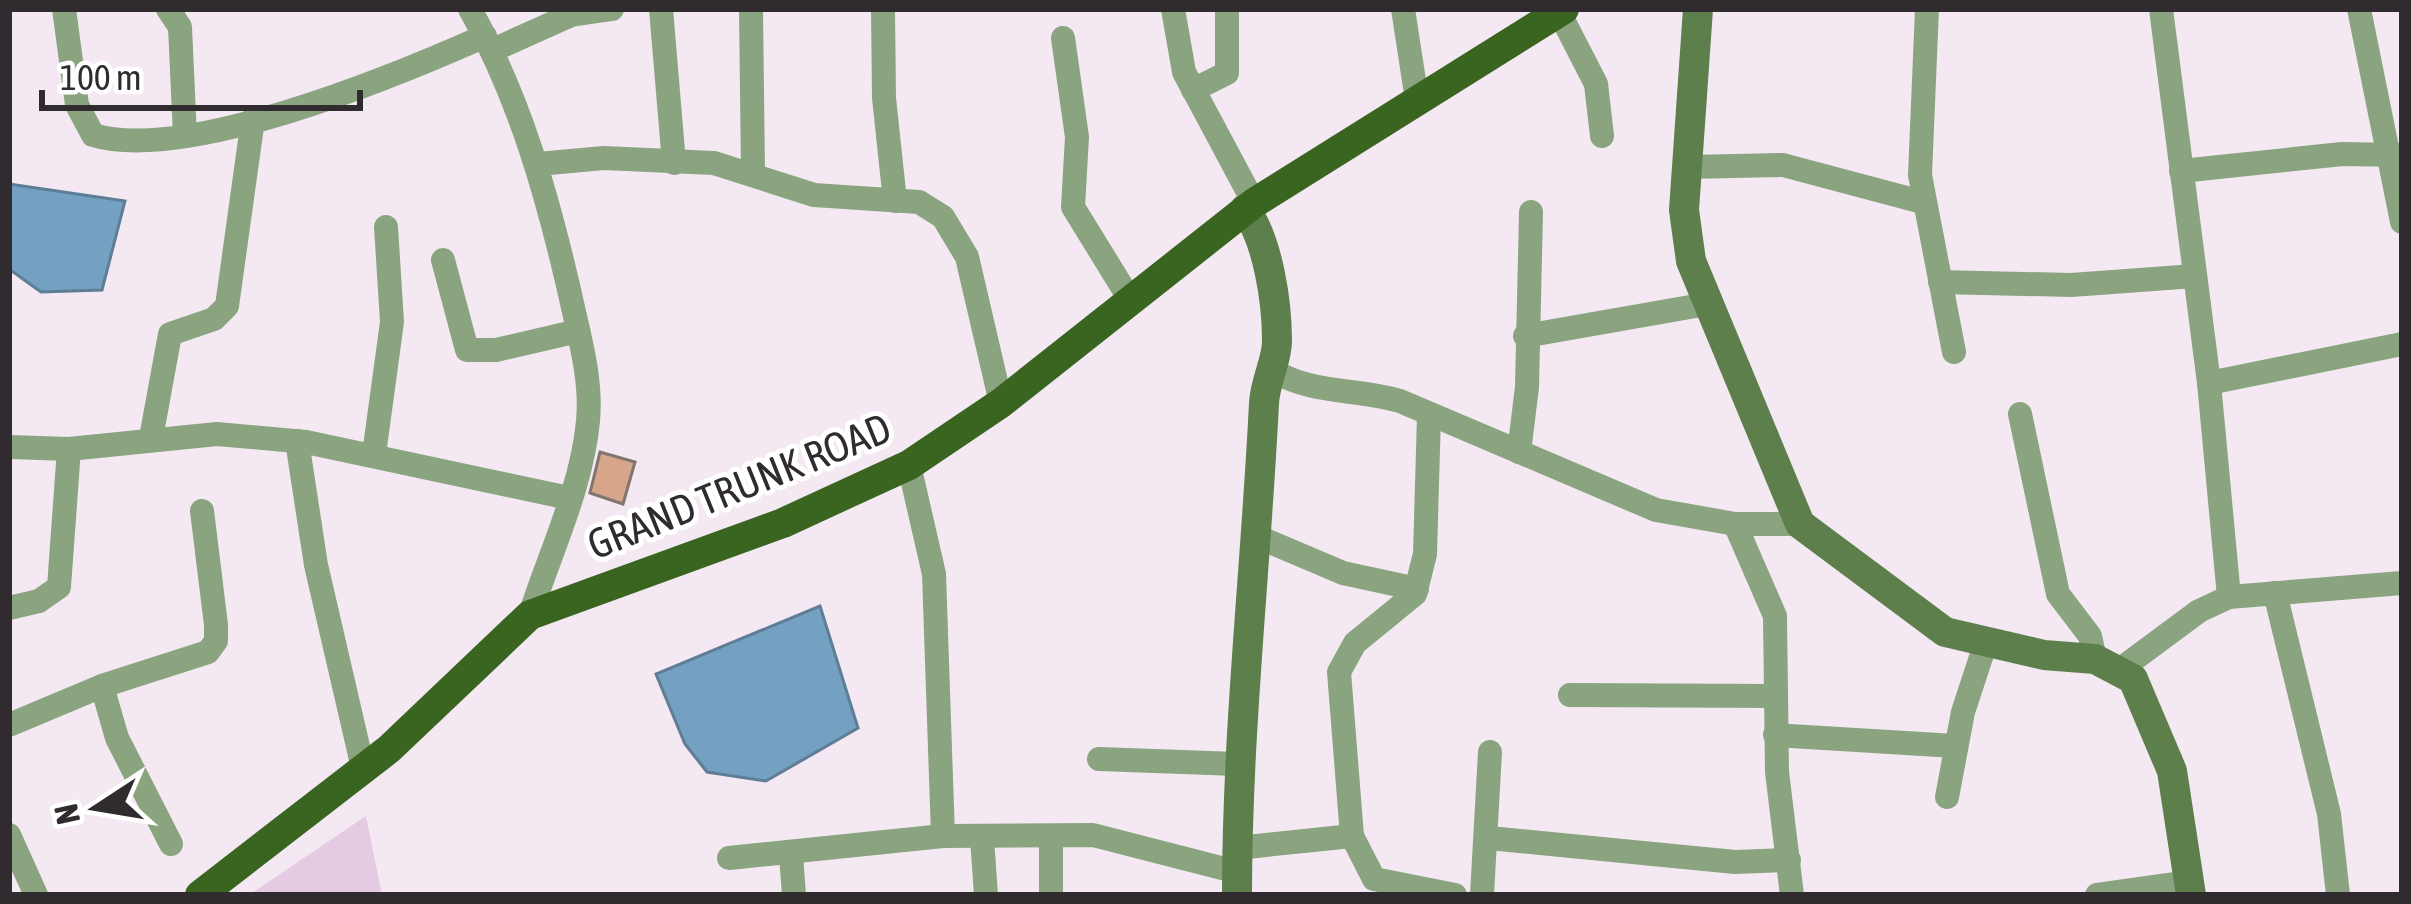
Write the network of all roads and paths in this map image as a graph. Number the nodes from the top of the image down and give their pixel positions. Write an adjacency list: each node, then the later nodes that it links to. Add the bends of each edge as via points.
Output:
1 (168, 9): 21 (street, via 180,27)
2 (470, 9): 17 (street)
3 (612, 9): 17 (street)
4 (662, 9): 24 (street)
5 (751, 9): 28 (street)
6 (884, 9): 29 (street)
7 (1173, 9): 18 (street)
8 (1226, 9): 18 (street, via 1227,73)
9 (1403, 9): 19 (street)
10 (1698, 9): 26 (street)
11 (1928, 9): 30 (street)
12 (2161, 9): 27 (street)
13 (2359, 9): 23 (street)
14 (1561, 10): 19 (main road, GRAND TRUNK ROAD); 22 (street, via 1596,84)
15 (68, 12): 21 (street, via 71,79 93,135 124,144)
16 (1064, 38): 38 (street, via 1077,137 1073,206)
17 (489, 44): 20 (street); 25 (street)
18 (1193, 90): 31 (street)
19 (1417, 100): 31 (main road, GRAND TRUNK ROAD)
20 (253, 119): 21 (street); 49 (street, via 227,305 214,319 170,334)
21 (185, 136)
22 (1601, 136)
23 (2395, 155): 27 (street); 33 (street)
24 (674, 163): 25 (street); 28 (street)
25 (538, 164): 40 (street)
26 (1688, 167): 30 (street, via 1783,165); 39 (street, via 1691,261)
27 (2181, 171): 36 (street)
28 (753, 172): 29 (street, via 814,195)
29 (895, 201): 46 (street, via 919,202 943,217 967,257)
30 (1922, 202): 37 (street)
31 (1250, 206): 38 (main road, GRAND TRUNK ROAD); 44 (street, via 1278,344)
32 (1531, 212): 41 (street)
33 (2402, 222)
34 (386, 227): 54 (street, via 392,322)
35 (443, 260): 40 (street, via 467,350)
36 (2194, 276): 37 (street, via 2071,285); 45 (street)
37 (1940, 282): 43 (street)
38 (1129, 298): 46 (main road, GRAND TRUNK ROAD)
39 (1707, 304): 41 (street); 59 (street)
40 (578, 331): 56 (street, via 588,422)
41 (1525, 336): 53 (street)
42 (2402, 344): 45 (street)
43 (1954, 352)
44 (1270, 369): 48 (street, via 1298,386 1375,394); 60 (street)
45 (2209, 383): 64 (street)
46 (1001, 403): 55 (main road, GRAND TRUNK ROAD)
47 (2020, 414): 68 (street, via 2059,594)
48 (1429, 415): 53 (street); 62 (street)
49 (151, 438): 50 (street); 52 (street)
50 (297, 441): 54 (street); 78 (street)
51 (9, 447): 52 (street)
52 (69, 449): 65 (street, via 59,587)
53 (1519, 452): 58 (street, via 1656,510)
54 (374, 454): 56 (street)
55 (909, 465): 66 (main road, GRAND TRUNK ROAD, via 783,523); 81 (street, via 934,574)
56 (569, 498): 66 (street)
57 (202, 511): 69 (street, via 216,641 208,652)
58 (1735, 524): 59 (street); 71 (street, via 1774,616)
59 (1800, 524): 67 (street, via 1945,632)
60 (1258, 536): 62 (street, via 1342,573); 77 (street)
61 (2402, 583): 63 (street)
62 (1417, 589): 82 (street, via 1355,643 1340,671)
63 (2276, 593): 64 (street); 101 (street, via 2329,814)
64 (2229, 597): 68 (street)
65 (9, 608)
66 (530, 615): 78 (main road, GRAND TRUNK ROAD)
67 (1986, 642): 68 (street); 74 (street)
68 (2106, 665): 91 (street, via 2133,679 2157,724 2173,771)
69 (102, 686): 72 (street); 86 (street, via 117,738)
70 (1570, 695): 71 (street)
71 (1773, 696): 73 (street)
72 (9, 725)
73 (1775, 735): 74 (street); 89 (street)
74 (1955, 746): 79 (street)
75 (1490, 752): 85 (street)
76 (1099, 759): 77 (street)
77 (1237, 764): 90 (street)
78 (363, 768): 94 (main road, GRAND TRUNK ROAD)
79 (1947, 797)
80 (9, 835): 93 (street)
81 (943, 836): 83 (street); 87 (street)
82 (1352, 836): 90 (street); 92 (street, via 1374,879)
83 (982, 838): 84 (street); 96 (street)
84 (1051, 838): 90 (street, via 1094,835); 97 (street)
85 (1489, 838): 89 (street); 98 (street)
86 (171, 844)
87 (791, 855): 88 (street); 95 (street)
88 (729, 858)
89 (1789, 860): 99 (street)
90 (1237, 872)
91 (2190, 888): 100 (street)
92 (1439, 893)
93 (36, 895)
94 (200, 895)
95 (794, 895)
96 (986, 895)
97 (1051, 895)
98 (1481, 895)
99 (1792, 895)
100 (2097, 895)
101 (2338, 895)

